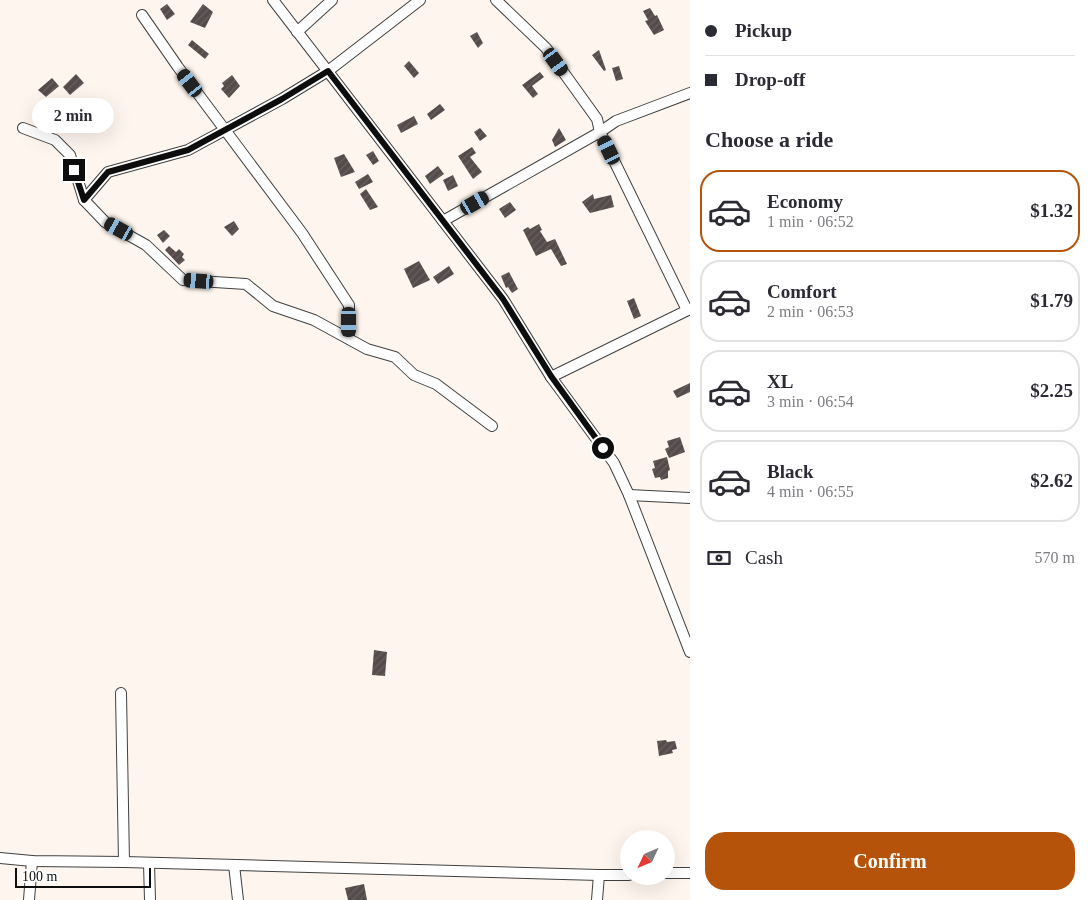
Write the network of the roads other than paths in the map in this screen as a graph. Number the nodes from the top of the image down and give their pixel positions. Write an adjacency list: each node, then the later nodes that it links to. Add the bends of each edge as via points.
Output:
1 (272, 0): 6 (street)
2 (332, 0): 6 (street)
3 (420, 0): 7 (street)
4 (496, 0): 11 (street, via 546,48 597,118)
5 (142, 15): 10 (street)
6 (297, 32): 7 (street)
7 (328, 71): 10 (street); 13 (street)
8 (690, 93): 11 (street, via 616,121)
9 (22, 128): 12 (street, via 55,140 70,155)
10 (225, 130): 12 (street, via 188,150 108,172); 15 (street, via 302,233 349,305)
11 (600, 132): 13 (street); 14 (street)
12 (84, 200): 15 (street, via 105,222 146,244 183,280 246,284 273,306 314,320)
13 (443, 221): 16 (street, via 503,299)
14 (688, 309): 16 (street)
15 (349, 339): 17 (street, via 367,349 395,357 414,375 436,384)
16 (551, 376): 18 (street, via 614,463)
17 (492, 426)
18 (629, 495): 19 (street); 20 (street)
19 (690, 498)
20 (690, 652)
21 (121, 693): 24 (street)
22 (0, 858): 23 (street)
23 (32, 861): 24 (street); 31 (street)
24 (124, 862): 25 (street)
25 (149, 863): 26 (street); 32 (street)
26 (234, 865): 30 (street); 33 (street)
27 (675, 873): 28 (street)
28 (690, 873)
29 (620, 874): 30 (street)
30 (599, 875): 34 (street)
31 (29, 900)
32 (150, 900)
33 (238, 900)
34 (596, 900)

